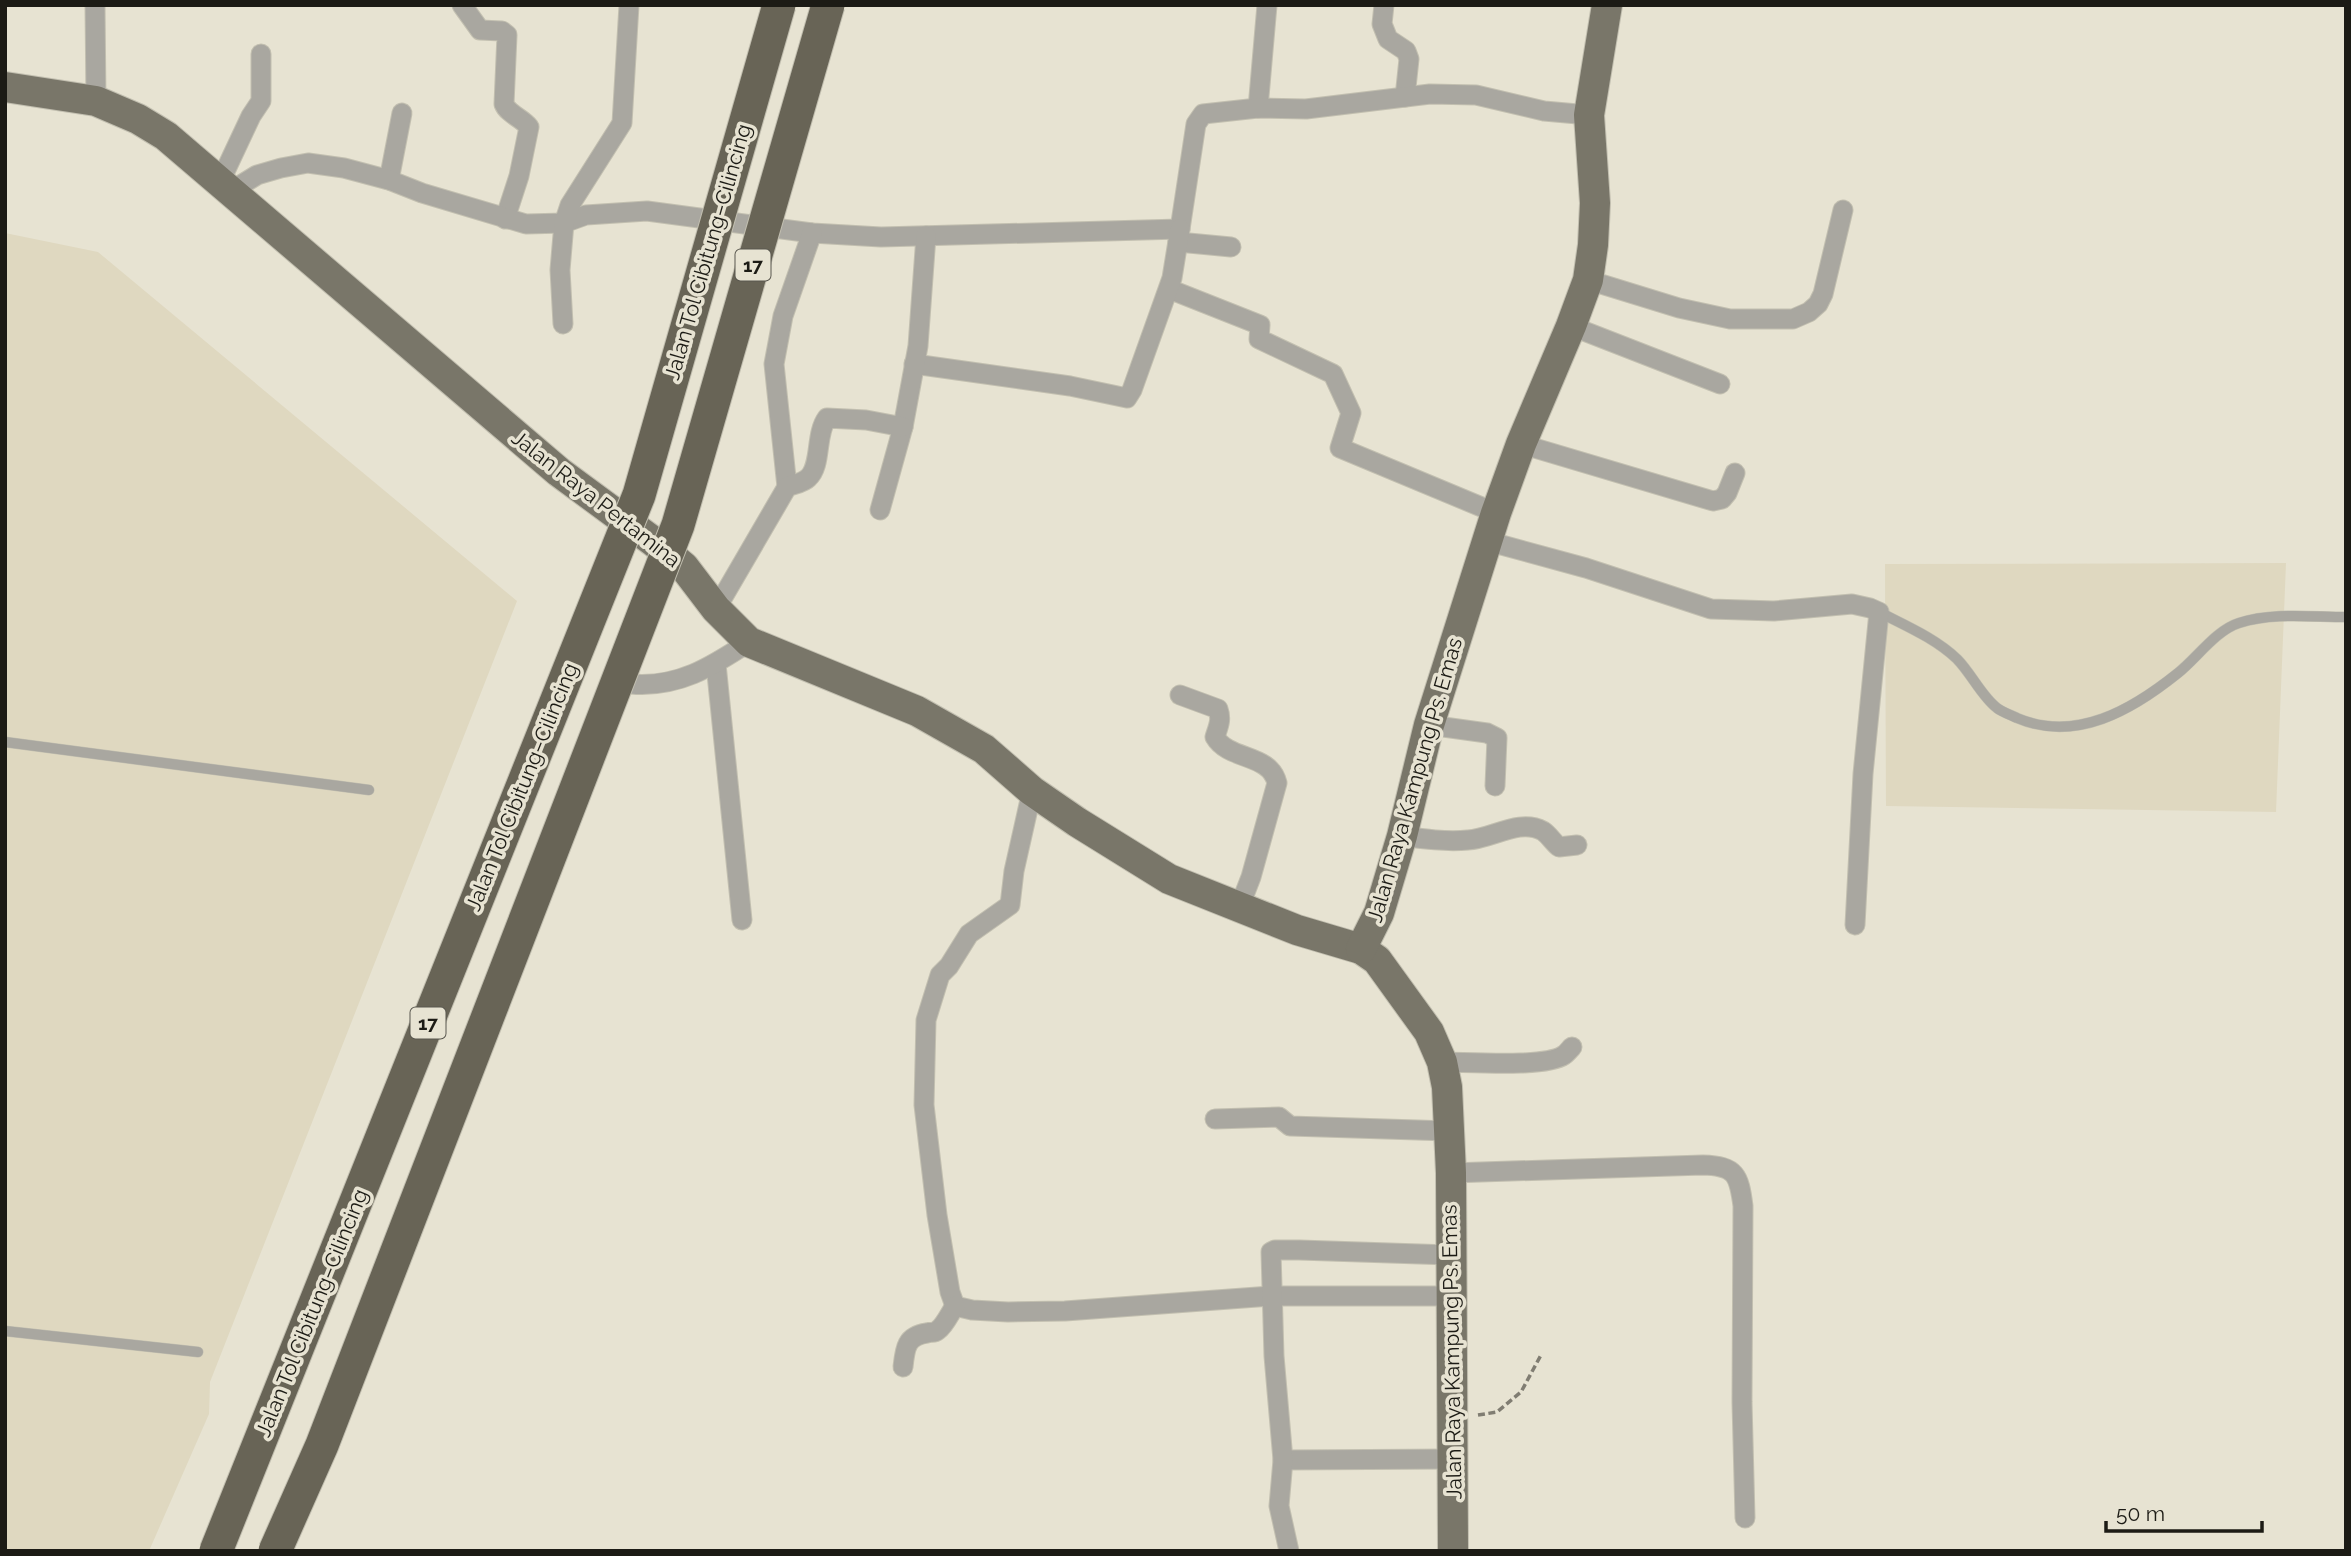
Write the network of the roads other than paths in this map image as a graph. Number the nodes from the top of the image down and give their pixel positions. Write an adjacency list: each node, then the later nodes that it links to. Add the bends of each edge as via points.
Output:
1 (95, 5): 12 (street)
2 (461, 5): 19 (street, via 480,30 508,35 504,104 528,127)
3 (629, 5): 20 (street, via 622,123)
4 (779, 5): 71 (highway, Jalan Tol Cibitung–Cilincing / 17, bridge, via 639,495)
5 (828, 5): 72 (highway, 17, bridge, via 678,525 322,1445)
6 (1267, 5): 13 (street)
7 (1384, 5): 11 (street, via 1382,24 1388,39 1406,51 1409,59)
8 (1606, 5): 15 (main road, Jalan Raya Kampung Ps. Emas)
9 (261, 54): 17 (street, via 261,101)
10 (5, 88): 12 (main road, Jalan Raya Pertamina)
11 (1405, 97): 13 (street, via 1306,110); 15 (street, via 1476,95 1544,111)
12 (96, 101): 17 (main road, Jalan Raya Pertamina, via 166,136)
13 (1258, 108): 22 (street, via 1203,114 1196,124)
14 (402, 113): 16 (street)
15 (1589, 115): 25 (main road, Jalan Raya Kampung Ps. Emas, via 1595,203)
16 (389, 180): 17 (street, via 308,163 281,167); 19 (street)
17 (225, 187): 38 (main road, Jalan Raya Pertamina, via 559,472 684,567)
18 (1843, 210): 25 (street, via 1823,294 1809,312 1793,318 1730,319)
19 (505, 219): 20 (street, via 526,224)
20 (564, 222): 21 (street, via 586,215 647,211); 27 (street, via 560,270)
21 (812, 233): 23 (street); 34 (street, via 783,316 774,364)
22 (1179, 235): 23 (street); 24 (street); 26 (street)
23 (926, 236): 29 (street)
24 (1231, 247)
25 (1588, 280): 28 (main road, Jalan Raya Kampung Ps. Emas)
26 (1169, 289): 29 (street, via 1127,398); 36 (street, via 1260,325 1259,339 1333,374 1351,413 1340,448)
27 (563, 324)
28 (1571, 326): 30 (street); 32 (main road, Jalan Raya Kampung Ps. Emas)
29 (914, 363): 31 (street)
30 (1720, 384)
31 (902, 427): 34 (street, via 866,419 827,418 812,474); 35 (street)
32 (1521, 444): 33 (street, via 1713,501 1727,494); 36 (main road, Jalan Raya Kampung Ps. Emas)
33 (1735, 473)
34 (787, 486): 38 (street)
35 (880, 510)
36 (1496, 513): 37 (main road, Jalan Raya Kampung Ps. Emas)
37 (1487, 541): 39 (street, via 1711,609 1774,611 1852,604); 45 (main road, Jalan Raya Kampung Ps. Emas)
38 (716, 609): 41 (main road, Jalan Raya Pertamina)
39 (1879, 612): 40 (lane, via 1931,639 1956,659 1997,708 2050,726 2085,725 2116,715 2178,673 2237,623 2276,616); 54 (street, via 1863,774)
40 (2346, 617)
41 (749, 642): 42 (street); 49 (main road, Jalan Raya Pertamina, via 917,711 984,748)
42 (716, 664): 43 (street, via 668,682); 53 (street)
43 (631, 684)
44 (1181, 695): 52 (street, via 1218,709 1220,724 1215,737 1220,745 1266,765 1275,774 1277,783)
45 (1429, 725): 47 (street, via 1497,738); 50 (main road, Jalan Raya Kampung Ps. Emas)
46 (5, 743): 48 (lane)
47 (1495, 786)
48 (369, 790)
49 (1032, 791): 52 (main road, Jalan Raya Pertamina, via 1169,878); 64 (street, via 1010,905 970,934 940,975 926,1020 924,1105 937,1215)
50 (1402, 836): 51 (street, via 1472,840 1526,828 1547,834 1559,847); 55 (main road, Jalan Raya Kampung Ps. Emas, via 1379,913)
51 (1577, 845)
52 (1239, 908): 55 (main road, Jalan Raya Pertamina)
53 (742, 920)
54 (1855, 925)
55 (1362, 949): 57 (main road, Jalan Raya Kampung Ps. Emas, via 1400,989 1429,1032)
56 (1572, 1047): 57 (street, via 1566,1055 1534,1062)
57 (1442, 1062): 59 (main road, Jalan Raya Kampung Ps. Emas)
58 (1215, 1119): 59 (street, via 1279,1117 1290,1126)
59 (1449, 1131): 60 (main road, Jalan Raya Kampung Ps. Emas)
60 (1451, 1173): 61 (main road, Jalan Raya Kampung Ps. Emas); 70 (street, via 1703,1165 1723,1165 1733,1173 1740,1184 1743,1206)
61 (1450, 1255): 62 (street, via 1275,1250 1271,1252); 63 (main road, Jalan Raya Kampung Ps. Emas)
62 (1271, 1296): 63 (street); 64 (street, via 1065,1311 1008,1312); 69 (street)
63 (1451, 1296): 68 (main road, Jalan Raya Kampung Ps. Emas)
64 (955, 1306): 67 (street, via 936,1332 908,1341)
65 (5, 1331): 66 (lane)
66 (198, 1352)
67 (902, 1367)
68 (1454, 1459): 69 (street); 74 (main road, Jalan Raya Kampung Ps. Emas)
69 (1283, 1460): 73 (street, via 1279,1506)
70 (1745, 1518)
71 (216, 1551)
72 (275, 1551)
73 (1289, 1551)
74 (1453, 1551)

